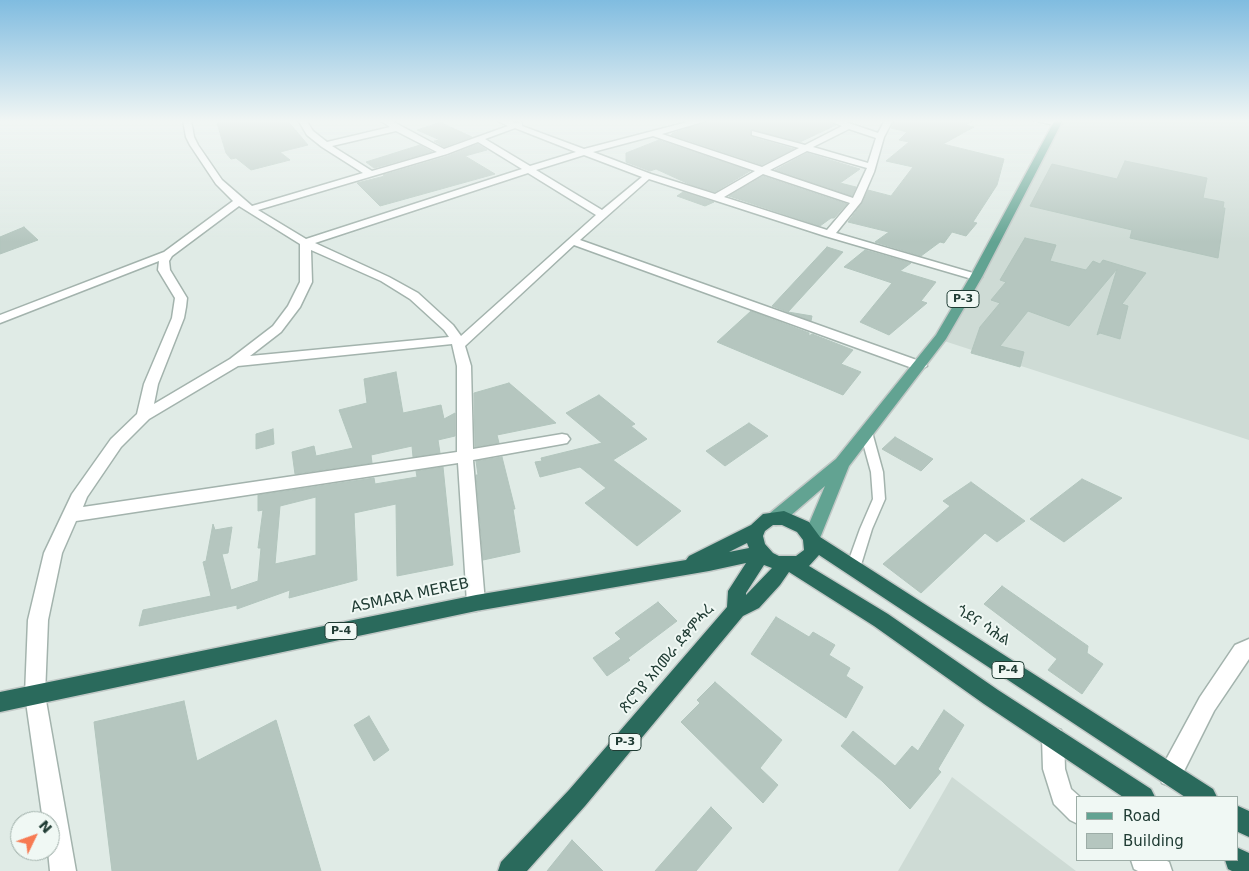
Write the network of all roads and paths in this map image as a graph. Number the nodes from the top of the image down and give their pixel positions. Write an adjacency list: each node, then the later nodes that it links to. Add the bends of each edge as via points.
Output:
1 (205, 161): 18 (street, via 219,182)
2 (350, 161): 15 (street)
3 (415, 161): 15 (street)
4 (516, 161): 13 (street)
5 (556, 161): 13 (street)
6 (606, 161): 16 (street)
7 (735, 161): 14 (street)
8 (781, 161): 14 (street)
9 (849, 161): 12 (street)
10 (873, 161): 12 (street)
11 (1038, 161): 26 (main road, P-3)
12 (871, 167): 19 (street)
13 (530, 169): 21 (street); 24 (street)
14 (763, 170): 17 (street); 19 (street)
15 (371, 174): 20 (street)
16 (648, 176): 17 (street); 21 (street)
17 (716, 198): 22 (street)
18 (239, 201): 20 (street); 25 (street)
19 (856, 202): 22 (street)
20 (251, 209): 24 (street)
21 (603, 215): 23 (street)
22 (829, 234): 26 (street)
23 (572, 241): 28 (street); 30 (street)
24 (305, 243): 28 (street, via 407,292 442,320); 29 (street, via 306,282 294,308 269,337)
25 (168, 254): 27 (street); 31 (street, via 164,270 181,298 180,307 151,384)
26 (976, 277): 30 (main road, P-3, via 942,336)
27 (0, 319)
28 (458, 342): 29 (street); 34 (street, via 464,366)
29 (234, 362): 31 (street)
30 (920, 366): 32 (main road, P-3)
31 (144, 416): 36 (street, via 116,443 80,494)
32 (866, 432): 35 (main road, P-3); 43 (lane, via 877,472 878,499)
33 (562, 439): 34 (street)
34 (465, 456): 36 (street); 44 (street)
35 (842, 463): 37 (main road, P-3); 39 (main road, P-3)
36 (70, 515): 47 (street, via 53,553 38,620)
37 (776, 518): 38 (highway, via 763,522); 39 (highway, via 798,523)
38 (756, 530): 40 (highway, via 755,541); 42 (highway, P-4)
39 (812, 539): 41 (highway, via 811,554 806,559); 43 (highway, ጎደና ሳሕል / P-4)
40 (761, 553): 41 (highway, via 772,561); 42 (highway, P-4); 45 (highway, via 737,591)
41 (788, 564): 45 (highway, P-3, via 752,602); 49 (highway, P-4, via 881,620)
42 (682, 568): 44 (highway, ASMARA MEREB / P-4)
43 (853, 568): 50 (highway, ጎደና ሳሕል / P-4)
44 (476, 603): 47 (highway, ASMARA MEREB / P-4)
45 (736, 610): 58 (highway, ጽርግያ አስመራ ደቀምሓረ / P-3, via 577,798)
46 (1249, 648): 50 (street, via 1242,652 1207,704)
47 (35, 695): 48 (highway, ASMARA MEREB / P-4); 57 (street)
48 (0, 702)
49 (1053, 738): 51 (highway, P-4); 53 (street, via 1054,769 1062,796)
50 (1170, 775): 52 (highway, ጎደና ሳሕል / P-4)
51 (1141, 796)
52 (1203, 796)
53 (1076, 810)
54 (1145, 861): 59 (street)
55 (1238, 861): 56 (highway)
56 (1249, 868)
57 (63, 871)
58 (510, 871)
59 (1160, 871)

